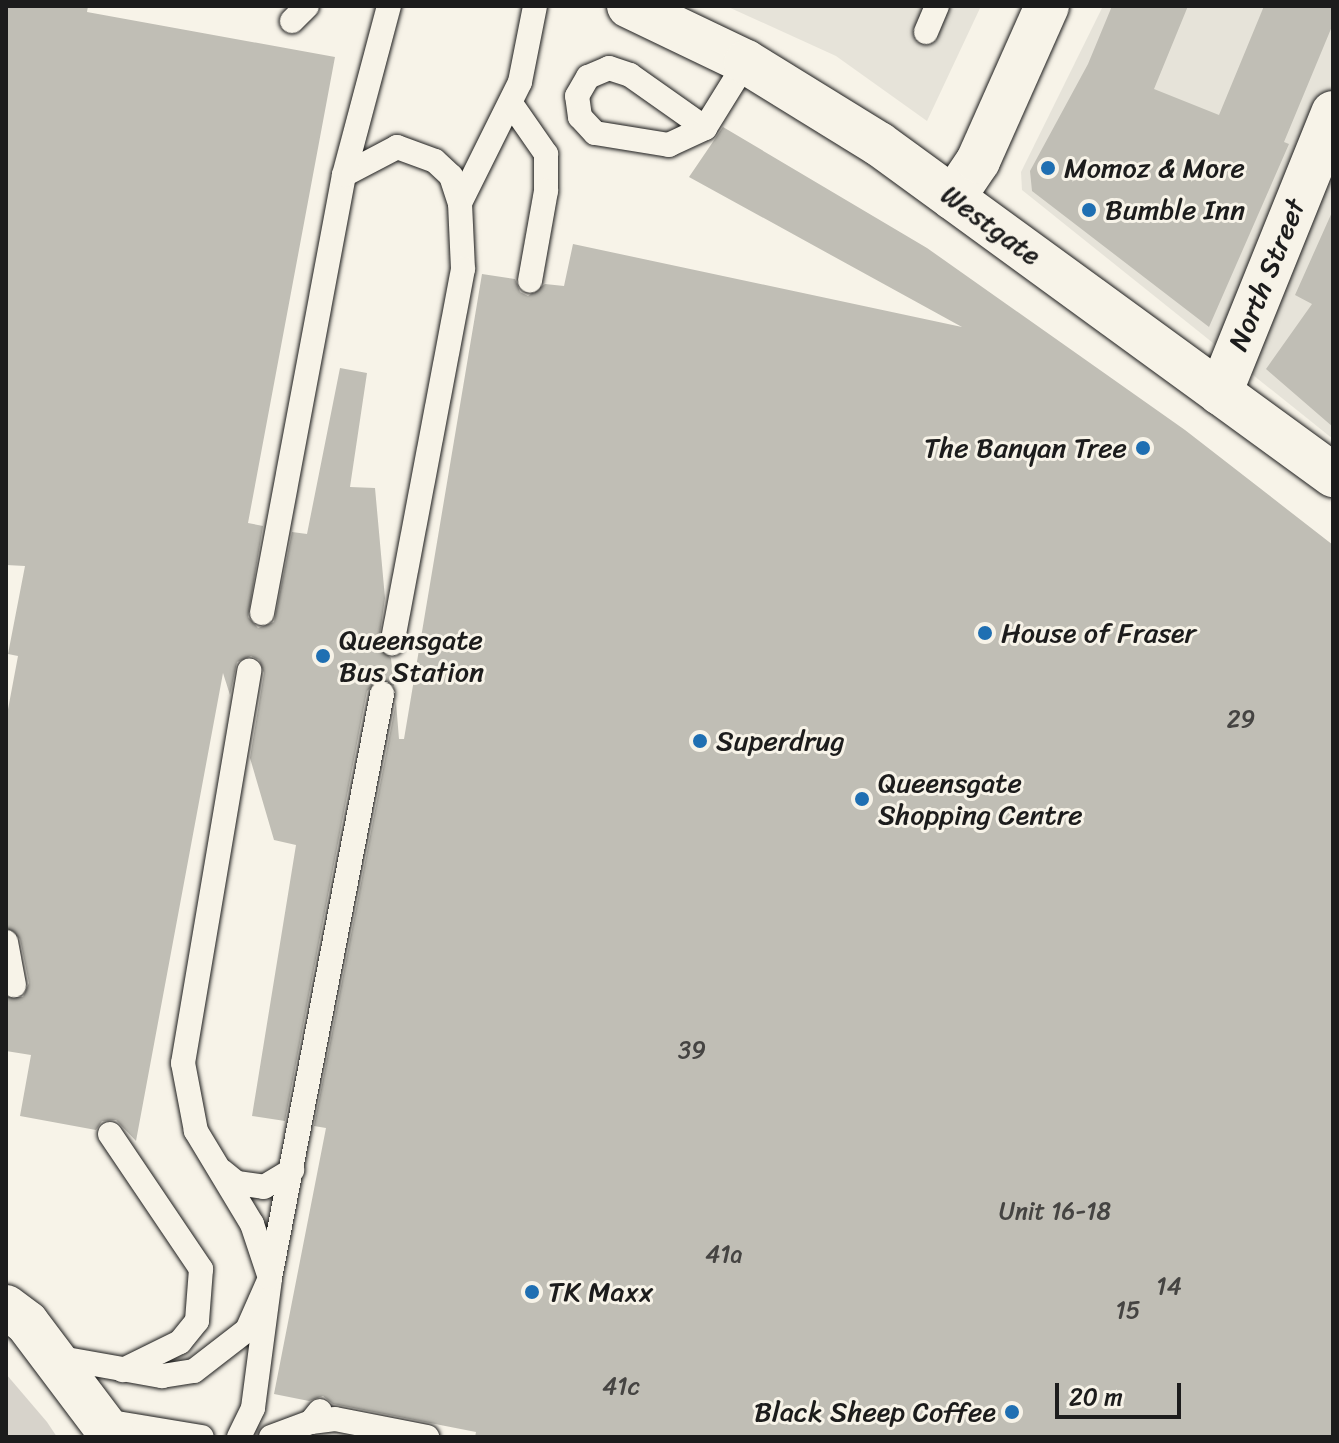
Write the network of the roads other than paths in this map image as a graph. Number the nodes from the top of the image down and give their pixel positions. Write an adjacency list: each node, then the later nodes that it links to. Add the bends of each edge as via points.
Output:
1 (389, 6): 11 (lane)
2 (535, 6): 8 (lane)
3 (629, 6): 7 (street, Westgate)
4 (937, 6): 6 (lane)
5 (1047, 6): 12 (street, via 978,161)
6 (926, 32)
7 (746, 62): 10 (lane); 12 (street, Westgate, via 879,144)
8 (512, 105): 13 (lane); 14 (lane, via 546,154 546,191)
9 (1333, 113): 15 (street, North Street)
10 (705, 128): 10 (lane, via 669,145 606,135 580,117 577,96 588,77 620,70)
11 (344, 175): 13 (lane, via 397,147 435,161 451,176); 17 (lane)
12 (953, 198): 15 (street, Westgate)
13 (460, 203): 18 (lane, via 463,269)
14 (530, 281)
15 (1220, 393): 16 (street, Westgate)
16 (1333, 475)
17 (262, 613)
18 (392, 643)
19 (249, 671): 24 (lane, via 183,1063 196,1131)
20 (382, 694): 25 (lane)
21 (6, 942): 22 (lane)
22 (14, 985)
23 (110, 1134): 30 (lane, via 201,1269 197,1321 180,1342)
24 (217, 1166): 25 (lane, via 237,1183 264,1187); 26 (lane, via 263,1248)
25 (292, 1170): 26 (lane)
26 (270, 1278): 30 (lane, via 247,1330 212,1361 194,1371 162,1376); 33 (lane, via 253,1408)
27 (6, 1282): 28 (street)
28 (16, 1315): 29 (street)
29 (55, 1357): 30 (lane); 31 (street)
30 (123, 1370)
31 (109, 1429): 32 (lane)
32 (202, 1437)
33 (239, 1437)
34 (271, 1437): 35 (lane, via 318,1413)
35 (427, 1437)

